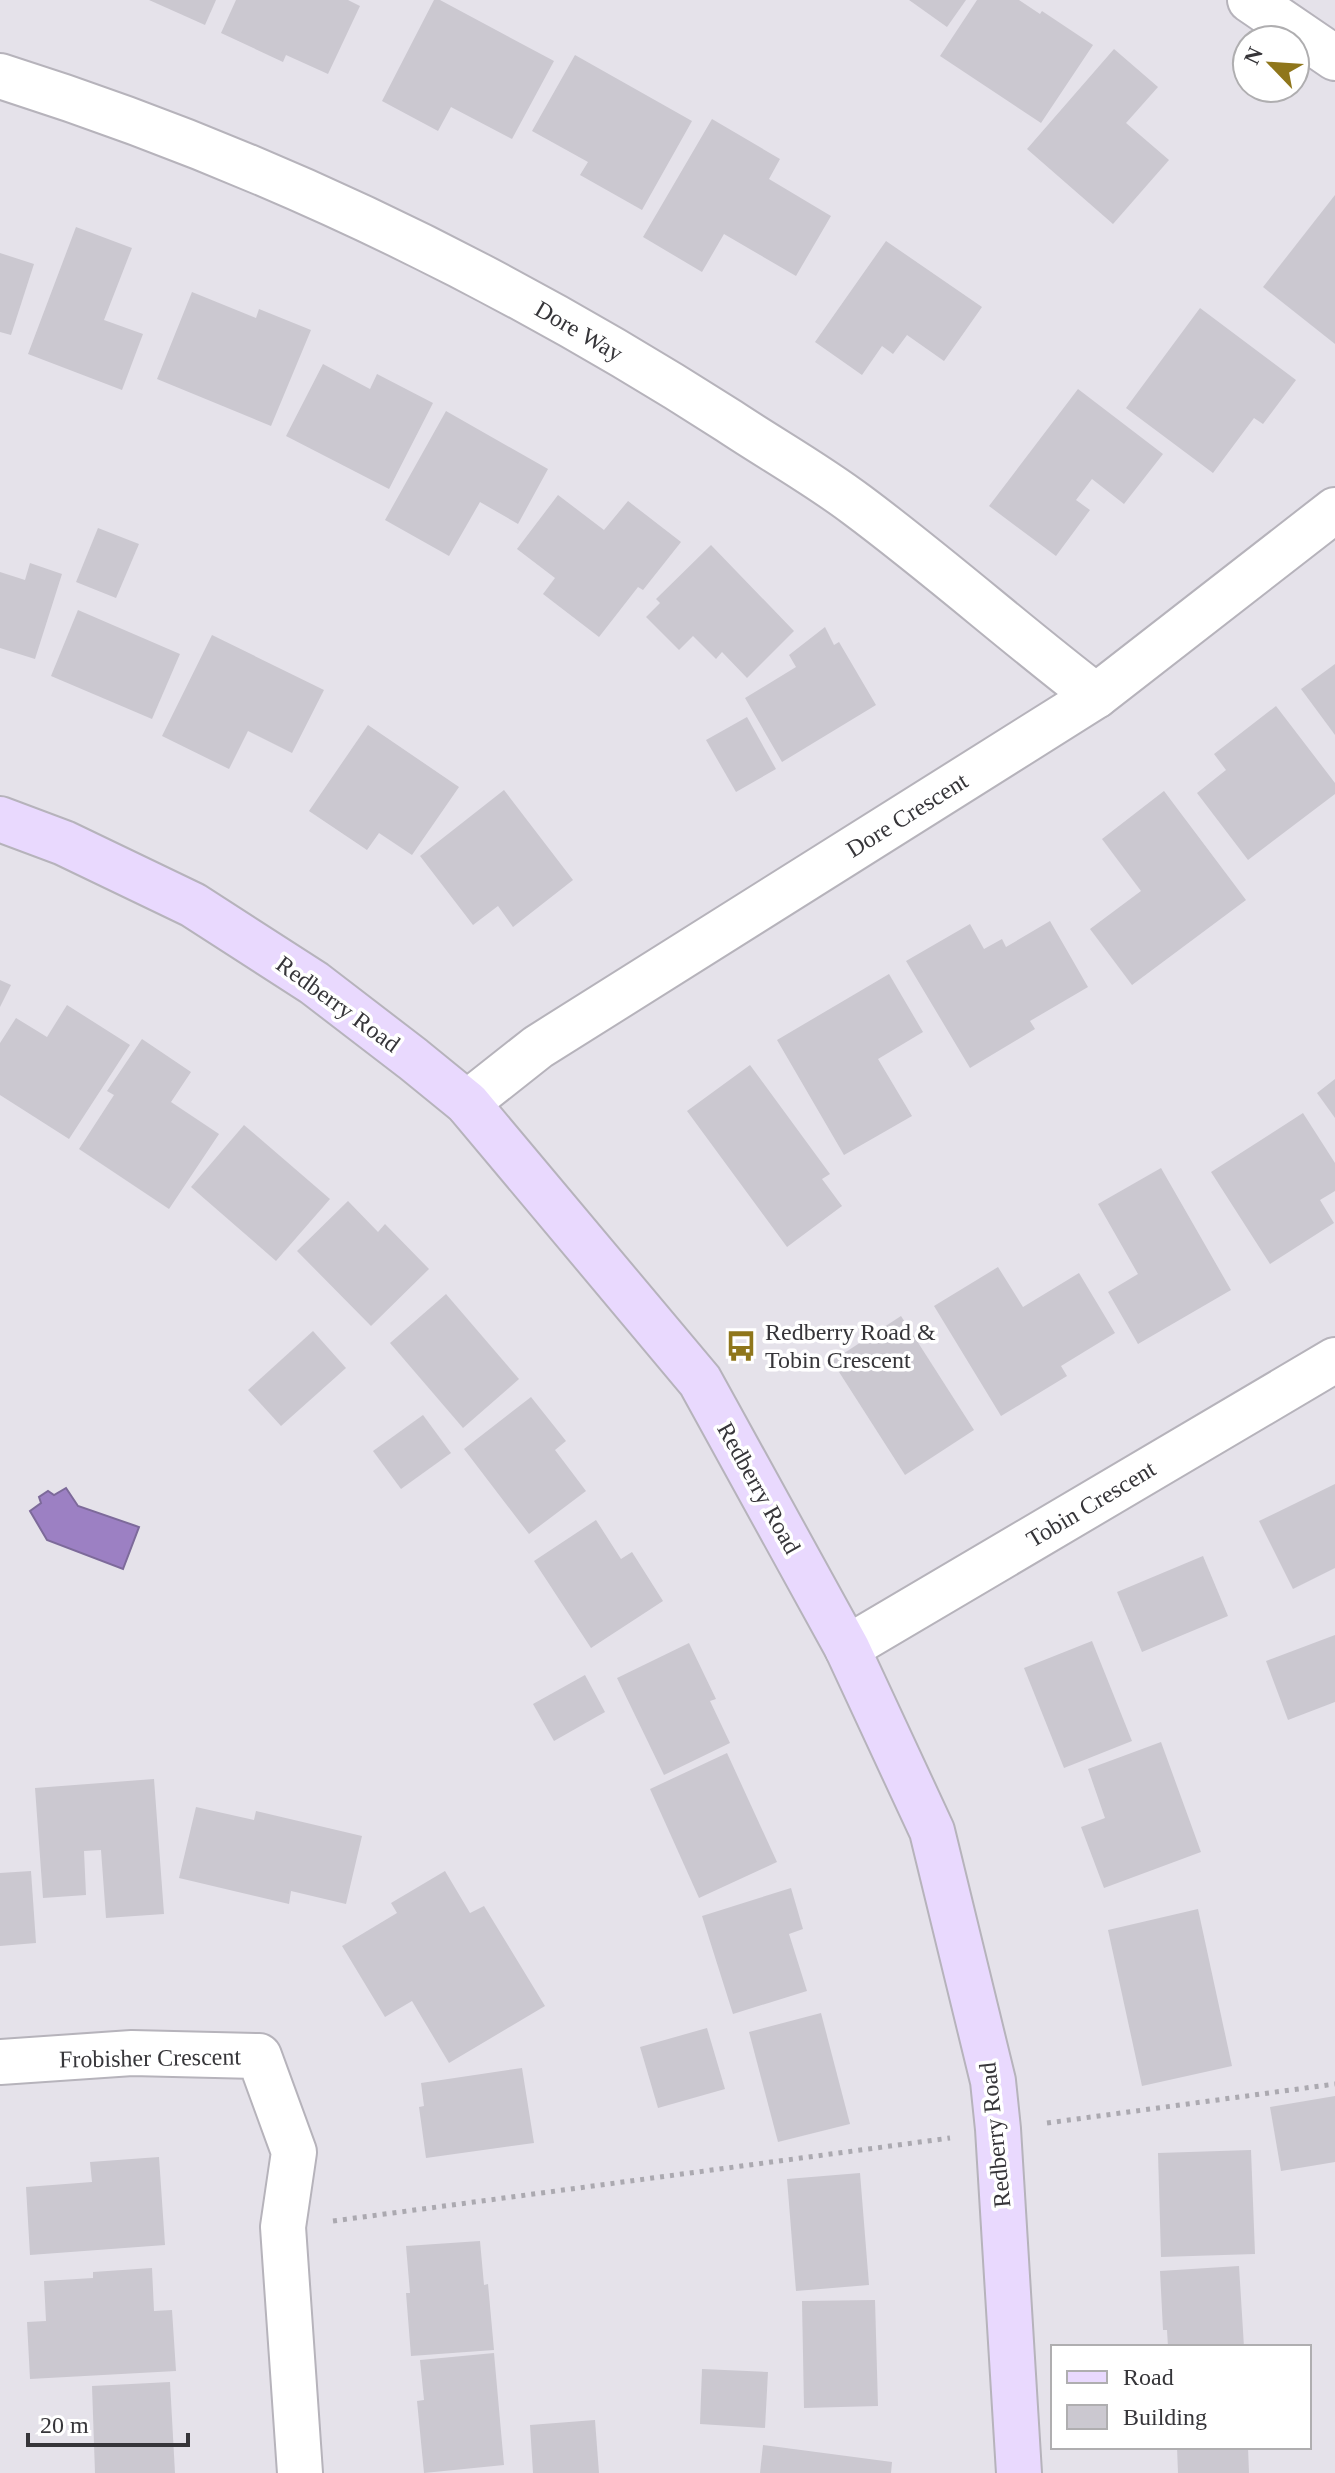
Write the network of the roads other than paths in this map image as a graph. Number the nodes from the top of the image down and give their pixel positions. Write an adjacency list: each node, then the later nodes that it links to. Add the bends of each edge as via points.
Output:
1 (1250, 0): 2 (street)
2 (1335, 58)
3 (0, 76): 5 (street, Dore Way, via 100,107 297,187 487,278 674,386 856,504)
4 (1335, 510): 5 (street, Dore Crescent)
5 (1096, 696): 7 (street, Dore Crescent, via 538,1047)
6 (0, 819): 7 (street, Redberry Road, via 64,843 193,905 314,983)
7 (467, 1103): 9 (street, Redberry Road, via 700,1381)
8 (1335, 1360): 9 (street, Tobin Crescent)
9 (847, 1648): 12 (street, Redberry Road, via 932,1831 993,2081)
10 (0, 2062): 11 (street, Frobisher Crescent, via 132,2053 259,2056 294,2152 283,2227)
11 (300, 2473)
12 (1019, 2473)

